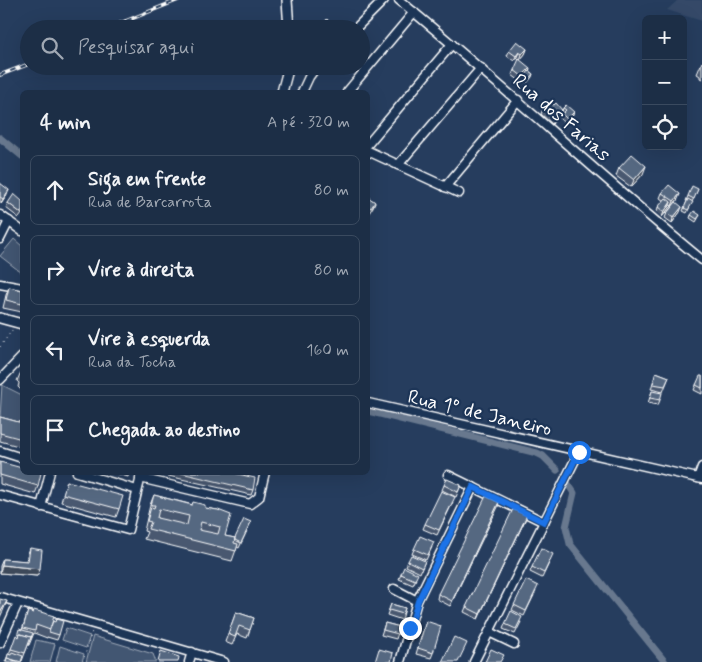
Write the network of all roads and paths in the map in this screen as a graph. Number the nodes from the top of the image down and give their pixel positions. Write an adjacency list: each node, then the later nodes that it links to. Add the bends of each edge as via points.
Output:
1 (287, 0): 5 (main road)
2 (384, 0): 6 (street)
3 (399, 0): 4 (street, Rua dos Farias)
4 (414, 12): 7 (street, Rua dos Farias); 8 (street)
5 (288, 20)
6 (364, 20)
7 (452, 44): 9 (street, Rua dos Farias); 17 (street)
8 (370, 65)
9 (481, 68): 16 (street, Rua dos Farias); 19 (street)
10 (287, 75): 13 (main road)
11 (310, 75): 14 (street)
12 (361, 75): 15 (street)
13 (283, 90)
14 (303, 90)
15 (349, 90)
16 (518, 100): 20 (street); 26 (street, Rua dos Farias)
17 (370, 142)
18 (370, 152): 19 (street)
19 (398, 165): 20 (street)
20 (445, 186): 21 (street)
21 (460, 193)
22 (0, 215): 23 (street)
23 (9, 221): 24 (street); 25 (street)
24 (20, 230)
25 (0, 240)
26 (702, 260)
27 (0, 284): 28 (street)
28 (20, 288)
29 (0, 318): 30 (main road)
30 (19, 323): 31 (path)
31 (0, 347)
32 (20, 360): 33 (street)
33 (0, 380)
34 (370, 403): 36 (street, Rua 1º de Janeiro)
35 (0, 452): 37 (street)
36 (579, 452): 44 (street, Rua 1º de Janeiro); 49 (street)
37 (20, 457)
38 (702, 467): 44 (street)
39 (49, 475): 48 (street)
40 (87, 475): 46 (street)
41 (141, 475): 42 (street, via 250,504 259,497); 46 (street)
42 (264, 475)
43 (448, 475): 45 (street)
44 (700, 478)
45 (473, 487): 49 (street); 52 (street)
46 (137, 490): 48 (street, via 128,530)
47 (0, 495): 48 (street)
48 (41, 507)
49 (544, 522): 55 (street)
50 (394, 589): 52 (street)
51 (0, 598): 53 (street)
52 (418, 601): 62 (street)
53 (18, 603): 54 (street); 56 (street)
54 (94, 624): 58 (street); 59 (path)
55 (489, 632): 57 (street); 63 (street)
56 (0, 643)
57 (514, 644)
58 (192, 652): 60 (street); 61 (street)
59 (83, 662)
60 (189, 662)
61 (224, 662)
62 (400, 662)
63 (474, 662)

